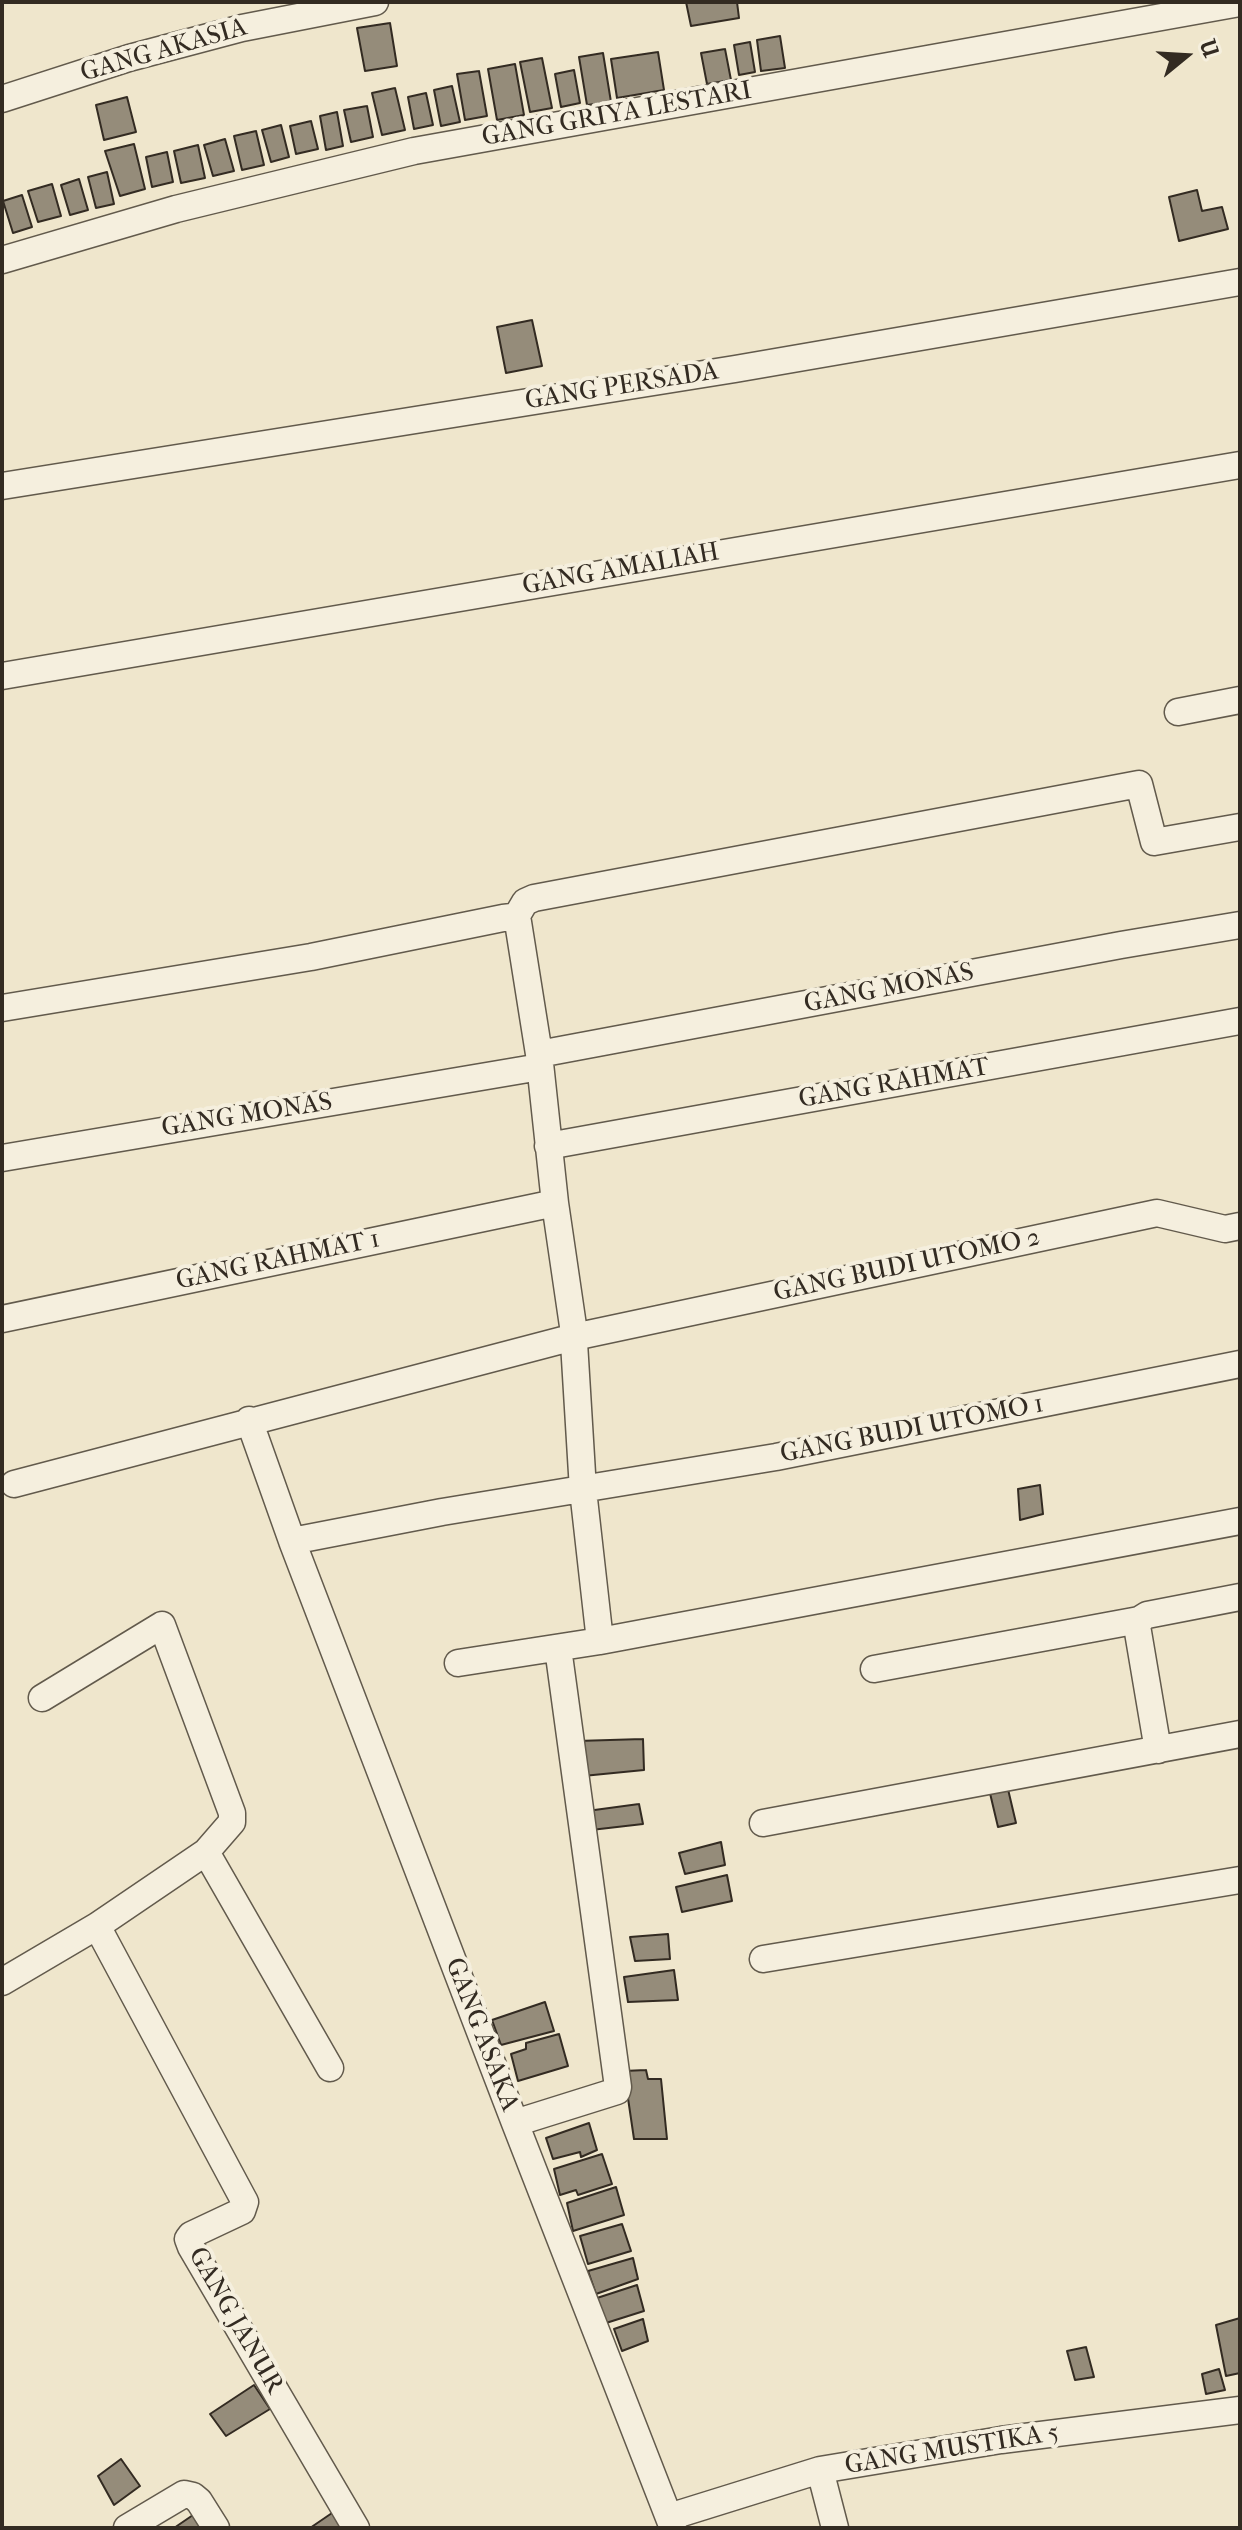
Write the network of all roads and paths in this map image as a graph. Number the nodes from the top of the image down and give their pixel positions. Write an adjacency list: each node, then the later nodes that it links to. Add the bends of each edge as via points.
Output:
1 (375, 2): 3 (street, GANG AKASIA, via 242,28)
2 (1240, 3): 4 (street, GANG GRIYA LESTARI, via 414,151 176,209)
3 (2, 99)
4 (2, 260)
5 (1240, 282): 7 (street, GANG PERSADA)
6 (1240, 465): 8 (street, GANG AMALIAH)
7 (2, 486)
8 (2, 676)
9 (1240, 700): 10 (street)
10 (1178, 712)
11 (1240, 827): 12 (street, via 1154,842 1139,784 534,898)
12 (515, 919): 14 (street); 16 (street)
13 (1240, 925): 16 (street, GANG MONAS)
14 (2, 1008)
15 (1240, 1021): 17 (street, GANG RAHMAT)
16 (539, 1060): 17 (street); 18 (street, GANG MONAS)
17 (548, 1146): 19 (street)
18 (2, 1158)
19 (555, 1203): 21 (street, GANG RAHMAT 1); 22 (street)
20 (1240, 1226): 22 (street, GANG BUDI UTOMO 2, via 1225,1229 1157,1213)
21 (2, 1319)
22 (574, 1337): 24 (street, GANG BUDI UTOMO 2); 26 (street)
23 (1240, 1364): 26 (street, GANG BUDI UTOMO 1)
24 (249, 1420): 25 (street, GANG BUDI UTOMO 2); 28 (street, GANG ASAKA)
25 (14, 1484)
26 (583, 1490): 28 (street, GANG BUDI UTOMO 1); 31 (street)
27 (1240, 1521): 31 (street)
28 (292, 1541): 45 (street, GANG ASAKA)
29 (1240, 1597): 30 (street)
30 (1139, 1620): 34 (street); 37 (street)
31 (600, 1641): 32 (street)
32 (558, 1648): 33 (street); 45 (street, via 618,2087)
33 (458, 1663)
34 (874, 1669)
35 (42, 1698): 39 (street, via 162,1625 232,1813 229,1826)
36 (1240, 1734): 37 (street)
37 (1158, 1750): 38 (street)
38 (763, 1823)
39 (206, 1852): 41 (street); 44 (street)
40 (1240, 1880): 42 (street)
41 (97, 1926): 43 (street); 51 (street, GANG JANUR, via 245,2202 242,2211 191,2235 191,2247)
42 (763, 1959)
43 (2, 1982)
44 (330, 2068)
45 (515, 2123): 48 (street, GANG ASAKA)
46 (1240, 2410): 47 (street, GANG MUSTIKA 5, via 1001,2440)
47 (820, 2470): 48 (street, GANG MUSTIKA 5); 52 (street)
48 (671, 2523)
49 (127, 2528): 50 (street, via 184,2494 199,2501)
50 (216, 2528)
51 (356, 2528)
52 (835, 2528)

